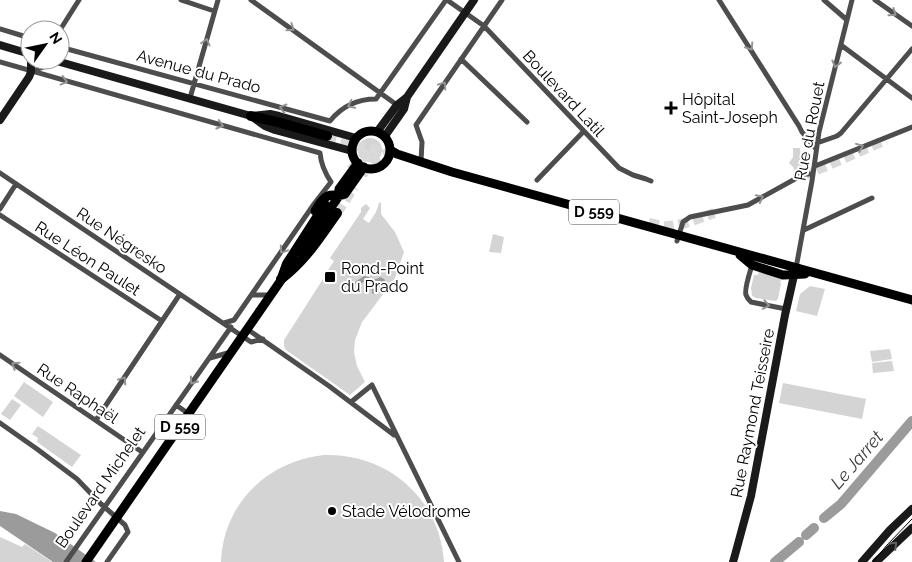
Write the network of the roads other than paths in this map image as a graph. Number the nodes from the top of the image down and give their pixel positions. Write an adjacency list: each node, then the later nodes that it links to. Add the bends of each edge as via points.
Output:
1 (79, 0): 14 (street)
2 (181, 0): 12 (street)
3 (218, 0): 12 (street)
4 (251, 0): 32 (street, one-way to 32)
5 (447, 0): 13 (street); 32 (street)
6 (474, 0): 13 (main road)
7 (502, 0): 16 (street)
8 (719, 0): 48 (street, one-way to 48)
9 (824, 0): 15 (street)
10 (852, 0): 15 (street, Rue du Rouet)
11 (875, 0): 17 (street, one-way to 17)
12 (214, 10): 31 (street, one-way to 12)
13 (466, 13): 16 (street, Boulevard Latil); 33 (main road)
14 (66, 20)
15 (847, 20): 21 (street, Rue du Rouet)
16 (484, 26): 25 (street); 41 (street, Boulevard Latil)
17 (912, 26)
18 (0, 29): 19 (street)
19 (20, 35)
20 (0, 45): 24 (main road)
21 (841, 45): 30 (street); 46 (street, Rue du Rouet, one-way to 46)
22 (912, 49): 30 (street)
23 (70, 50): 31 (street, Avenue du Prado)
24 (20, 51)
25 (460, 59): 39 (street); 52 (street, one-way to 25, via 422,142 416,125)
26 (0, 62): 29 (street)
27 (70, 65): 34 (main road, Avenue du Prado)
28 (35, 70): 29 (street, Avenue du Prado)
29 (31, 72): 38 (main road); 47 (street, one-way to 47)
30 (887, 79): 35 (street); 46 (street, via 841,134)
31 (194, 84): 32 (street, Avenue du Prado, one-way to 31, via 376,99 348,105 330,121); 34 (street)
32 (382, 92): 36 (street)
33 (407, 97): 36 (main road); 43 (main road, via 404,109)
34 (190, 98): 37 (main road, Avenue du Prado)
35 (912, 98)
36 (397, 105): 43 (main road)
37 (251, 116): 42 (main road, Avenue du Prado, via 265,126); 44 (highway); 45 (main road, Avenue du Prado, via 270,114)
38 (0, 120)
39 (527, 122)
40 (912, 127): 54 (street, one-way to 40)
41 (584, 131): 58 (street); 59 (street, Boulevard Latil, via 619,168)
42 (288, 133): 47 (street); 50 (main road, Avenue du Prado)
43 (381, 134): 45 (main road, via 368,131); 49 (main road)
44 (327, 137)
45 (356, 138): 50 (main road)
46 (817, 143): 48 (street, Rue du Rouet)
47 (285, 144): 74 (street, one-way to 74, via 320,153 331,182)
48 (816, 149): 54 (street, Rue du Rouet)
49 (390, 150): 51 (main road); 52 (main road, D 559)
50 (352, 151): 53 (main road)
51 (387, 160): 53 (main road, via 371,169); 55 (main road, D 559)
52 (421, 161): 55 (main road, D 559)
53 (361, 165): 72 (main road, Boulevard Michelet, via 339,190 339,196 334,194 323,199 283,262 280,269)
54 (815, 166): 57 (street, Rue du Rouet)
55 (433, 167): 67 (main road, D 559)
56 (0, 173): 60 (street, Rue Négresko)
57 (813, 174): 66 (street, Rue du Rouet); 67 (street, one-way to 57, via 683,222 690,217 748,205 804,174)
58 (537, 180)
59 (651, 181)
60 (16, 184): 63 (street); 73 (street, Rue Négresko)
61 (872, 198): 66 (street)
62 (325, 205): 72 (highway, via 287,264)
63 (0, 210)
64 (337, 212): 72 (highway, via 307,256)
65 (0, 215): 78 (street, Rue Léon Paulet)
66 (804, 230): 71 (street, Rue du Rouet)
67 (678, 238): 68 (main road, D 559)
68 (736, 252): 69 (main road, D 559); 70 (main road, D 559)
69 (752, 265): 70 (street, via 760,262); 71 (main road, D 559, via 783,275); 77 (street, one-way to 77, via 745,293 751,302)
70 (783, 265): 71 (main road, D 559)
71 (795, 272): 76 (main road, D 559, via 815,274); 77 (main road, Rue Raymond Teisseire)
72 (282, 279): 75 (main road, Boulevard Michelet / D 559)
73 (180, 294): 78 (street); 79 (street, Rue Négresko)
74 (252, 295): 75 (street); 79 (street, via 234,320)
75 (270, 295): 81 (main road, Boulevard Michelet / D 559)
76 (912, 300)
77 (786, 309): 102 (main road, Rue Raymond Teisseire, via 751,496)
78 (162, 321): 88 (street, one-way to 78)
79 (224, 323): 80 (street, Rue Négresko)
80 (231, 327): 81 (street, Rue Négresko); 84 (street, Boulevard Michelet)
81 (245, 332): 82 (main road, Boulevard Michelet / D 559); 85 (street, via 251,342 262,339)
82 (231, 352): 84 (street); 87 (main road, Boulevard Michelet / D 559)
83 (0, 355): 88 (street, Rue Raphaël, one-way to 83)
84 (209, 358): 86 (street, Boulevard Michelet, one-way to 86)
85 (351, 402): 90 (street); 90 (street, via 372,385)
86 (176, 405): 87 (street); 91 (street, Boulevard Michelet)
87 (188, 414): 95 (main road, Boulevard Michelet / D 559)
88 (96, 420): 91 (street, Rue Raphaël)
89 (0, 423): 93 (street, via 77,479)
90 (397, 437): 101 (street)
91 (142, 452): 93 (street, Boulevard Michelet)
92 (912, 503): 96 (main road)
93 (104, 507): 95 (street); 99 (street, Boulevard Michelet)
94 (912, 509): 96 (main road)
95 (117, 518): 98 (main road, Boulevard Michelet / D 559); 100 (street, Boulevard Michelet, via 128,532)
96 (899, 522): 103 (main road)
97 (912, 528): 104 (main road, one-way to 97)
98 (88, 560)
99 (66, 562)
100 (107, 562)
101 (458, 562)
102 (732, 562)
103 (862, 562)
104 (876, 562)

